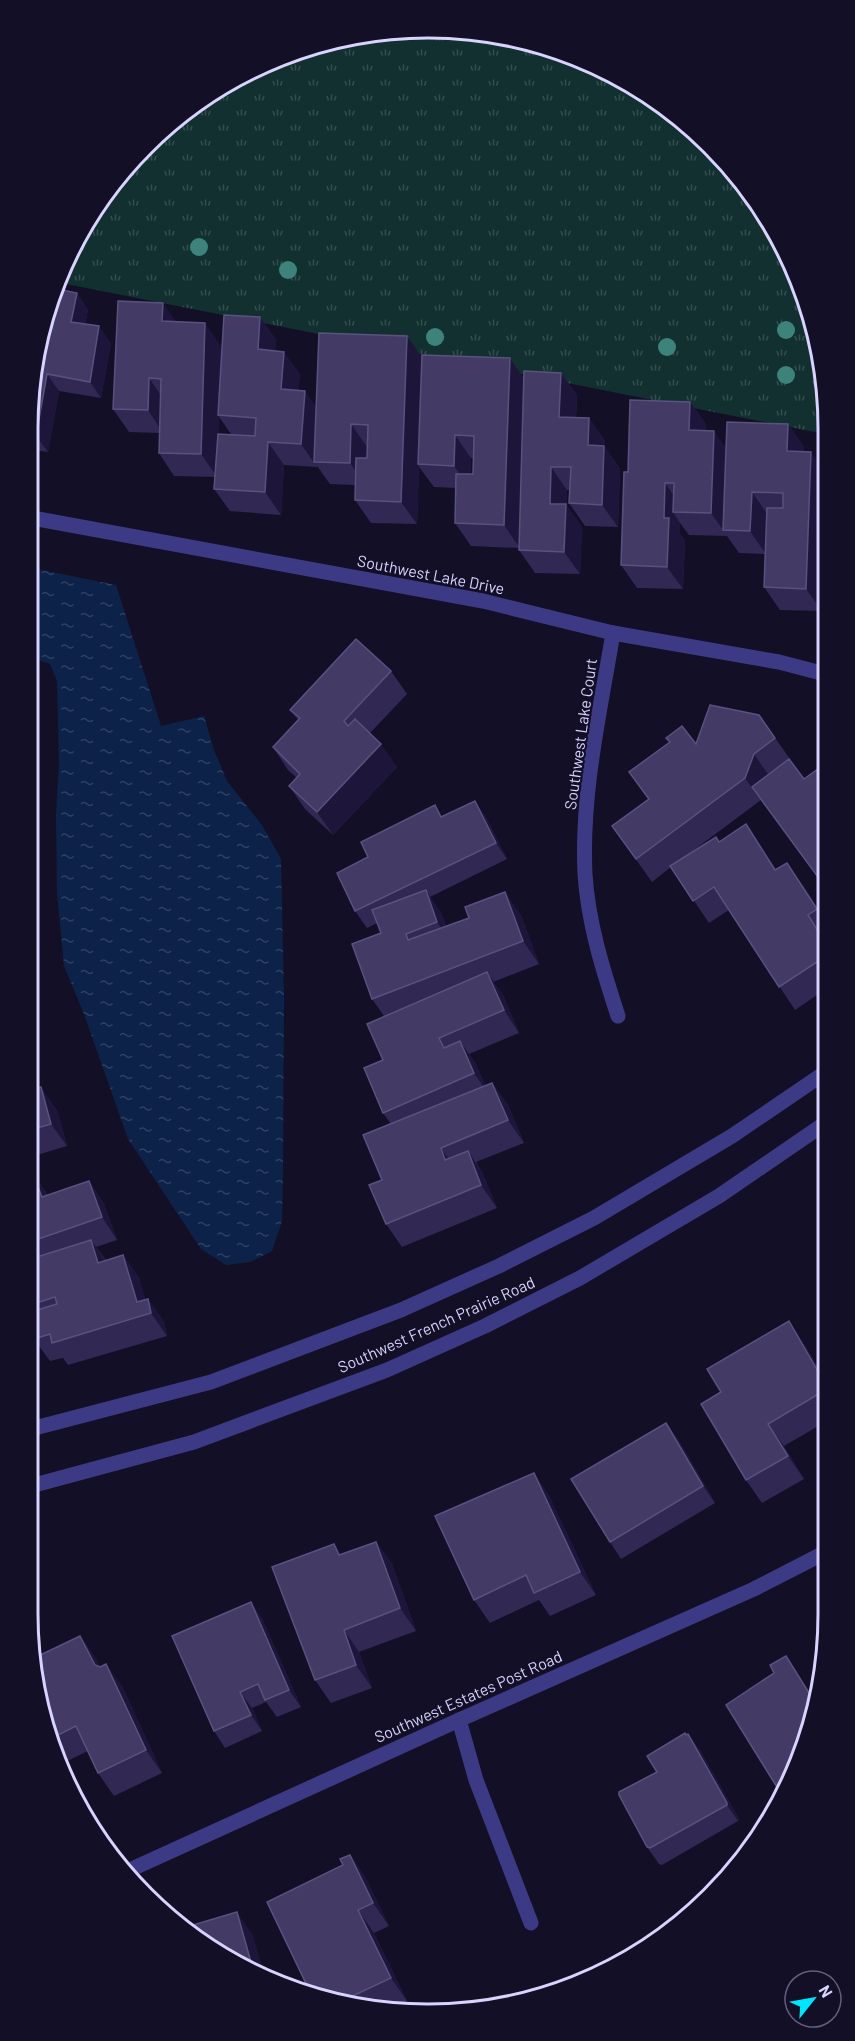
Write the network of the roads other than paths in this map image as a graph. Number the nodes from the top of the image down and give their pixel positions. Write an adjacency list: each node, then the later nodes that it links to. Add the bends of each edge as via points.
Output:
1 (38, 519): 2 (street, Southwest Lake Drive, via 483,602)
2 (613, 633): 3 (street, Southwest Lake Drive); 4 (street, Southwest Lake Court, via 587,795 585,874 597,951)
3 (818, 672)
4 (618, 1016)
5 (818, 1077): 7 (street, Southwest French Prairie Road, via 732,1136 594,1218 401,1310 211,1382)
6 (818, 1128): 8 (street, Southwest French Prairie Road, via 718,1196 580,1278 485,1326 387,1370 194,1442)
7 (38, 1427)
8 (38, 1484)
9 (818, 1556): 10 (street, Southwest Estates Post Road, via 754,1589)
10 (459, 1720): 11 (street, Southwest Estates Post Road); 12 (street, via 476,1780)
11 (132, 1869)
12 (531, 1923)

